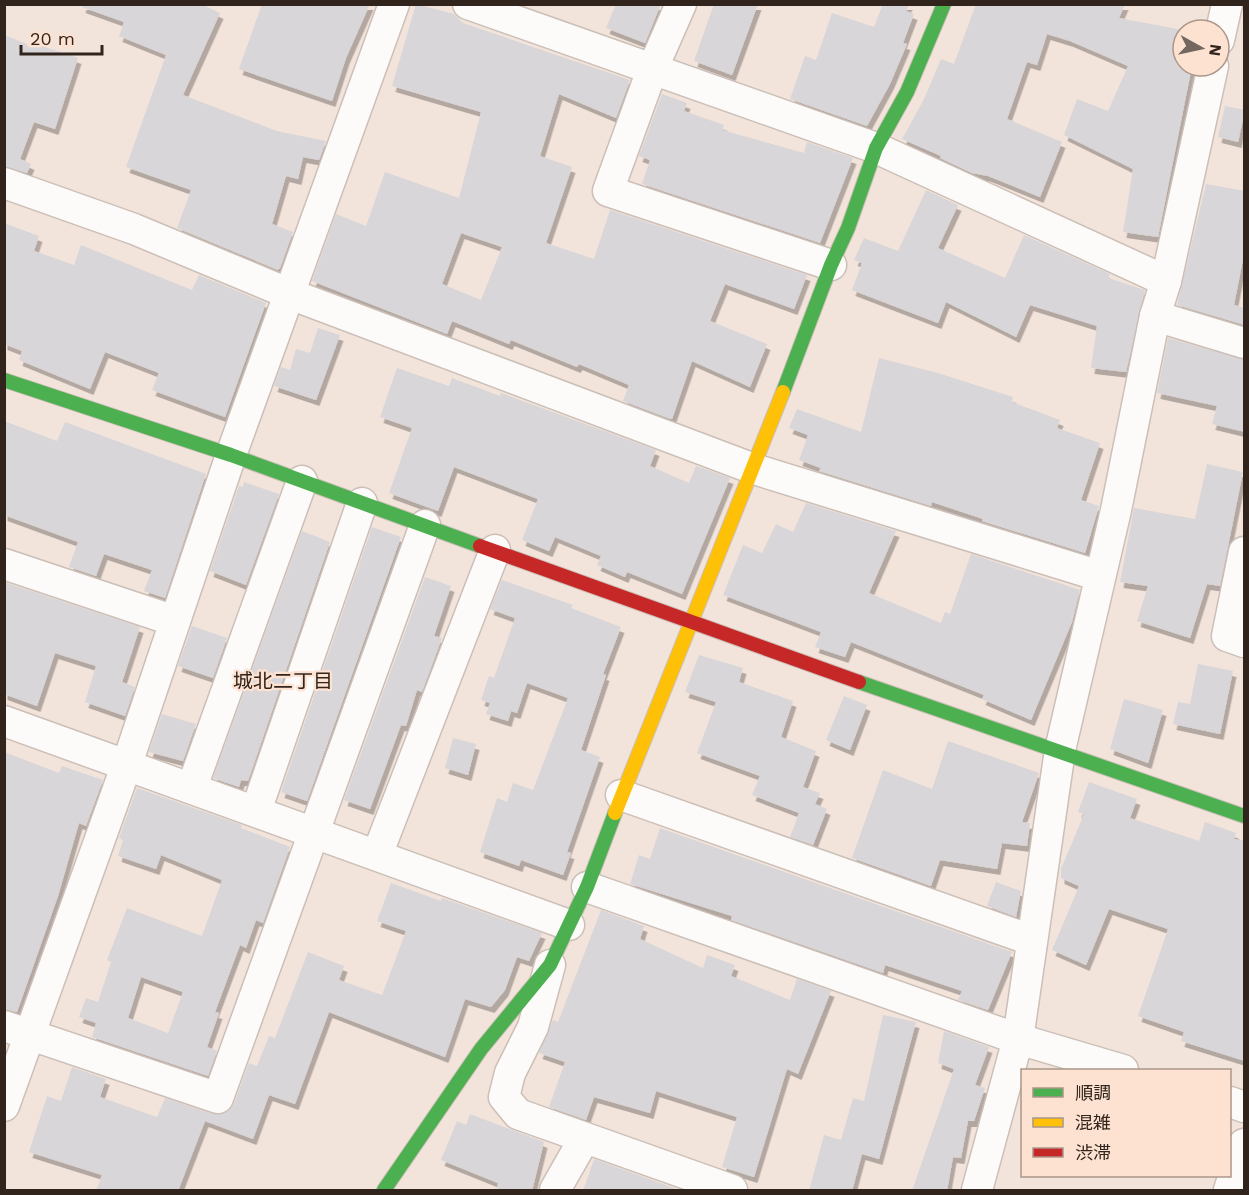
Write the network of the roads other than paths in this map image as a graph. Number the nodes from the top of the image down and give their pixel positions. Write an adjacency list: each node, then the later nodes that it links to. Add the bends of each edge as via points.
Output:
1 (394, 4): 11 (street)
2 (468, 4): 5 (street)
3 (681, 4): 5 (street)
4 (944, 4): 7 (street, via 907,92)
5 (652, 70): 7 (street); 9 (street, via 608,191)
6 (1210, 78): 10 (street)
7 (876, 148): 9 (street); 10 (street)
8 (4, 183): 11 (street, via 134,230)
9 (831, 265): 16 (street)
10 (1166, 281): 12 (street)
11 (290, 294): 15 (street); 16 (street)
12 (1155, 316): 13 (street); 23 (street)
13 (1245, 343)
14 (4, 380): 15 (street)
15 (231, 455): 17 (street); 24 (street)
16 (754, 469): 23 (street); 25 (street)
17 (302, 481): 18 (street); 30 (street)
18 (362, 503): 19 (street); 32 (street)
19 (425, 525): 20 (street); 34 (street)
20 (495, 550): 25 (street); 35 (street)
21 (1245, 552): 26 (street, via 1227,636)
22 (4, 564): 24 (street)
23 (1100, 576): 28 (street)
24 (175, 621): 29 (street)
25 (693, 624): 28 (street); 31 (street)
26 (1245, 642)
27 (4, 721): 29 (street)
28 (1060, 750): 33 (street); 38 (street)
29 (127, 764): 30 (street); 40 (street)
30 (192, 787): 32 (street)
31 (621, 795): 36 (street); 38 (street)
32 (256, 811): 34 (street)
33 (1245, 816)
34 (314, 832): 35 (street); 40 (street, via 218,1098)
35 (377, 855): 37 (street)
36 (587, 887): 37 (street); 41 (street)
37 (568, 925): 39 (street)
38 (1031, 940): 41 (street)
39 (550, 965): 44 (street, via 533,1027 510,1073 504,1097 518,1114); 46 (street, via 481,1049)
40 (16, 1031): 43 (street)
41 (1018, 1039): 42 (street); 49 (street)
42 (1116, 1069)
43 (4, 1106)
44 (584, 1139): 47 (street); 48 (street)
45 (1245, 1144): 50 (street)
46 (384, 1191)
47 (555, 1191)
48 (732, 1191)
49 (977, 1191)
50 (1229, 1191)

